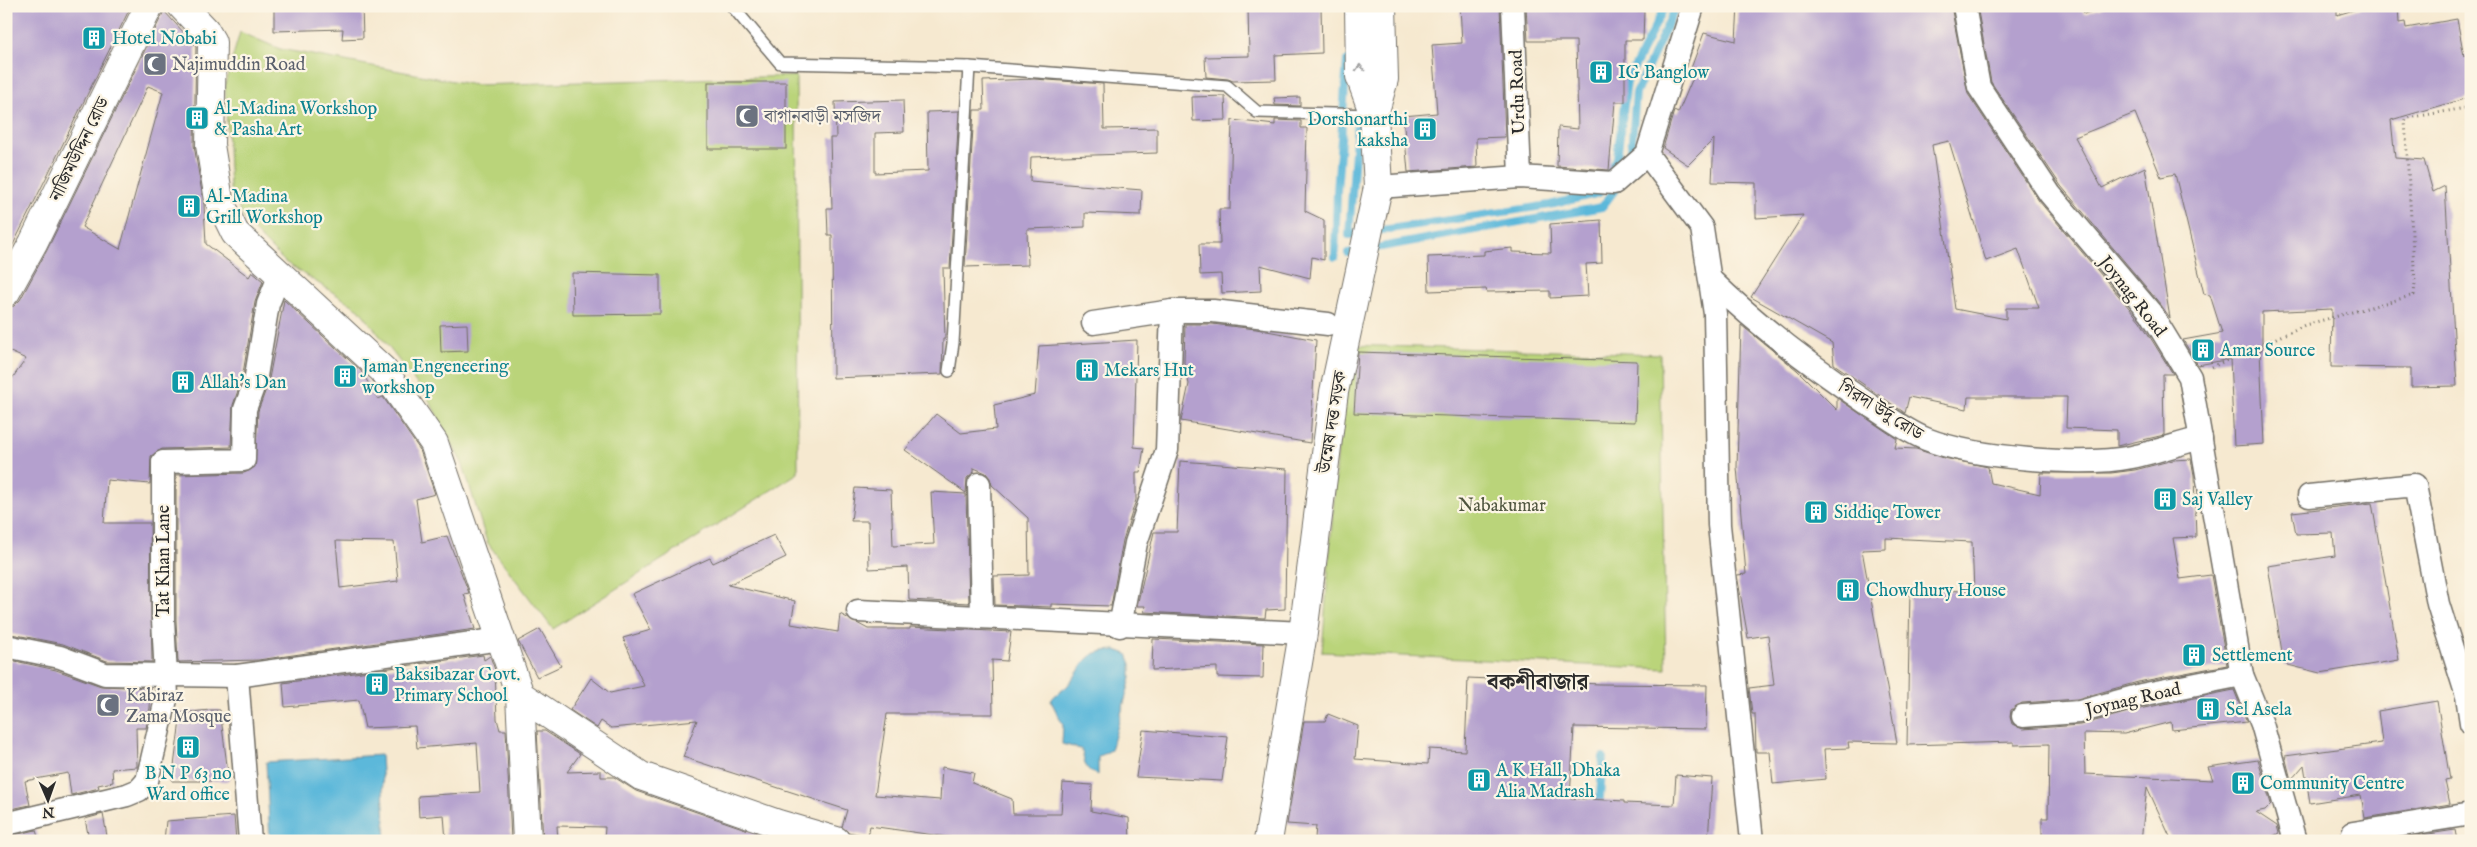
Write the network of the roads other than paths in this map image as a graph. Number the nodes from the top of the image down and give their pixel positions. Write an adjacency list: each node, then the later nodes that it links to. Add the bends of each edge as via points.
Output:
1 (149, 6): 16 (street, নাজিমউদ্দিন রোড)
2 (182, 6): 14 (street, via 212,42 210,145 219,200 235,233)
3 (732, 6): 9 (lane, via 780,63)
4 (1359, 6): 10 (street, উন্মেষ দত্ত সড়ক, one-way to 4, via 1360,76)
5 (1382, 6): 10 (street, via 1384,79)
6 (1513, 6): 12 (street, Urdu Road)
7 (1693, 6): 11 (street)
8 (1964, 6): 21 (street, Joynag Road, via 1979,87 2050,194 2151,313 2190,377)
9 (969, 67): 10 (lane, via 1227,86 1257,112); 20 (lane)
10 (1374, 115): 13 (street, উন্মেষ দত্ত সড়ক)
11 (1648, 154): 12 (street, via 1614,183); 15 (street, via 1702,228)
12 (1520, 177): 13 (street)
13 (1378, 187): 27 (street, উন্মেষ দত্ত সড়ক, via 1334,392)
14 (280, 274): 28 (street, via 383,370 434,443); 31 (street, Tat Khan Lane, via 268,304 255,382 245,410 244,460 163,462)
15 (1711, 280): 21 (street, গিরদা উর্দু রোড, via 1735,303 1839,384 1926,439 1985,454 2098,461 2132,457); 44 (street, via 1715,314 1719,525)
16 (6, 292)
17 (1172, 311): 18 (street); 19 (street, via 1213,311); 26 (street, via 1167,450 1136,543)
18 (1092, 322)
19 (1328, 324)
20 (949, 371)
21 (2201, 438): 30 (street, Joynag Road)
22 (979, 484): 25 (street)
23 (2309, 496): 35 (street, via 2415,485 2438,604 2467,696)
24 (858, 611): 25 (street)
25 (982, 616): 26 (street)
26 (1120, 626): 27 (street)
27 (1303, 633): 43 (street, উন্মেষ দত্ত সড়ক)
28 (501, 640): 32 (street); 33 (street)
29 (6, 646): 31 (street, via 60,658 105,674)
30 (2242, 675): 34 (street, Joynag Road, via 2141,695 2079,712); 45 (street, Joynag Road, via 2262,724)
31 (166, 676): 32 (street); 37 (street, Tat Khan Lane, via 167,695 147,781 139,790)
32 (236, 676): 40 (street)
33 (520, 695): 38 (street, via 641,776); 41 (street)
34 (2024, 716)
35 (2471, 723)
36 (2471, 814): 39 (street)
37 (6, 824)
38 (777, 833): 42 (street)
39 (2353, 833)
40 (250, 841)
41 (527, 841)
42 (836, 841)
43 (1268, 841)
44 (1752, 841)
45 (2295, 841)

